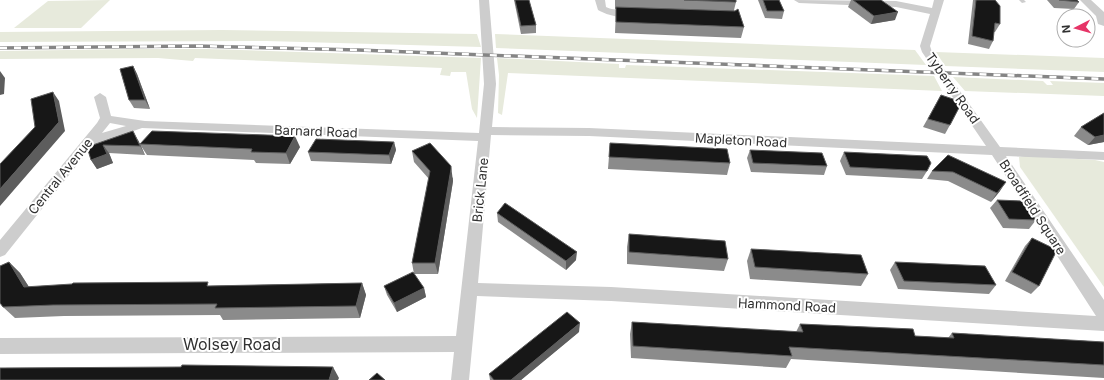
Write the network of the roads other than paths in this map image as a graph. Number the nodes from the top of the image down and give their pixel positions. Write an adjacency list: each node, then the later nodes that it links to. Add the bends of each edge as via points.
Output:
1 (484, 0): 12 (street, Brick Lane, via 490,84)
2 (600, 0): 7 (street, via 601,8 610,13)
3 (799, 0): 6 (street, via 896,4)
4 (939, 0): 6 (street, Tyberry Road)
5 (1085, 0): 8 (street, via 1100,15)
6 (936, 12): 14 (street, Tyberry Road, via 925,46 934,64)
7 (641, 14)
8 (1104, 24)
9 (100, 97): 10 (street)
10 (106, 118): 11 (street, Barnard Road); 13 (street, Central Avenue)
11 (145, 125): 12 (street, Barnard Road); 13 (street, Barnard Road)
12 (486, 134): 14 (street, Mapleton Road, via 588,132); 17 (street, Brick Lane)
13 (88, 142): 16 (street, Central Avenue)
14 (996, 150): 15 (street, Broadfield Square); 18 (street, Broadfield Square)
15 (1104, 156)
16 (0, 251)
17 (469, 289): 19 (street, Hammond Road, via 611,294); 20 (street, Brick Lane)
18 (1104, 314)
19 (1104, 324)
20 (463, 344): 21 (street, Wolsey Road); 22 (street, Brick Lane)
21 (0, 346)
22 (460, 380)

